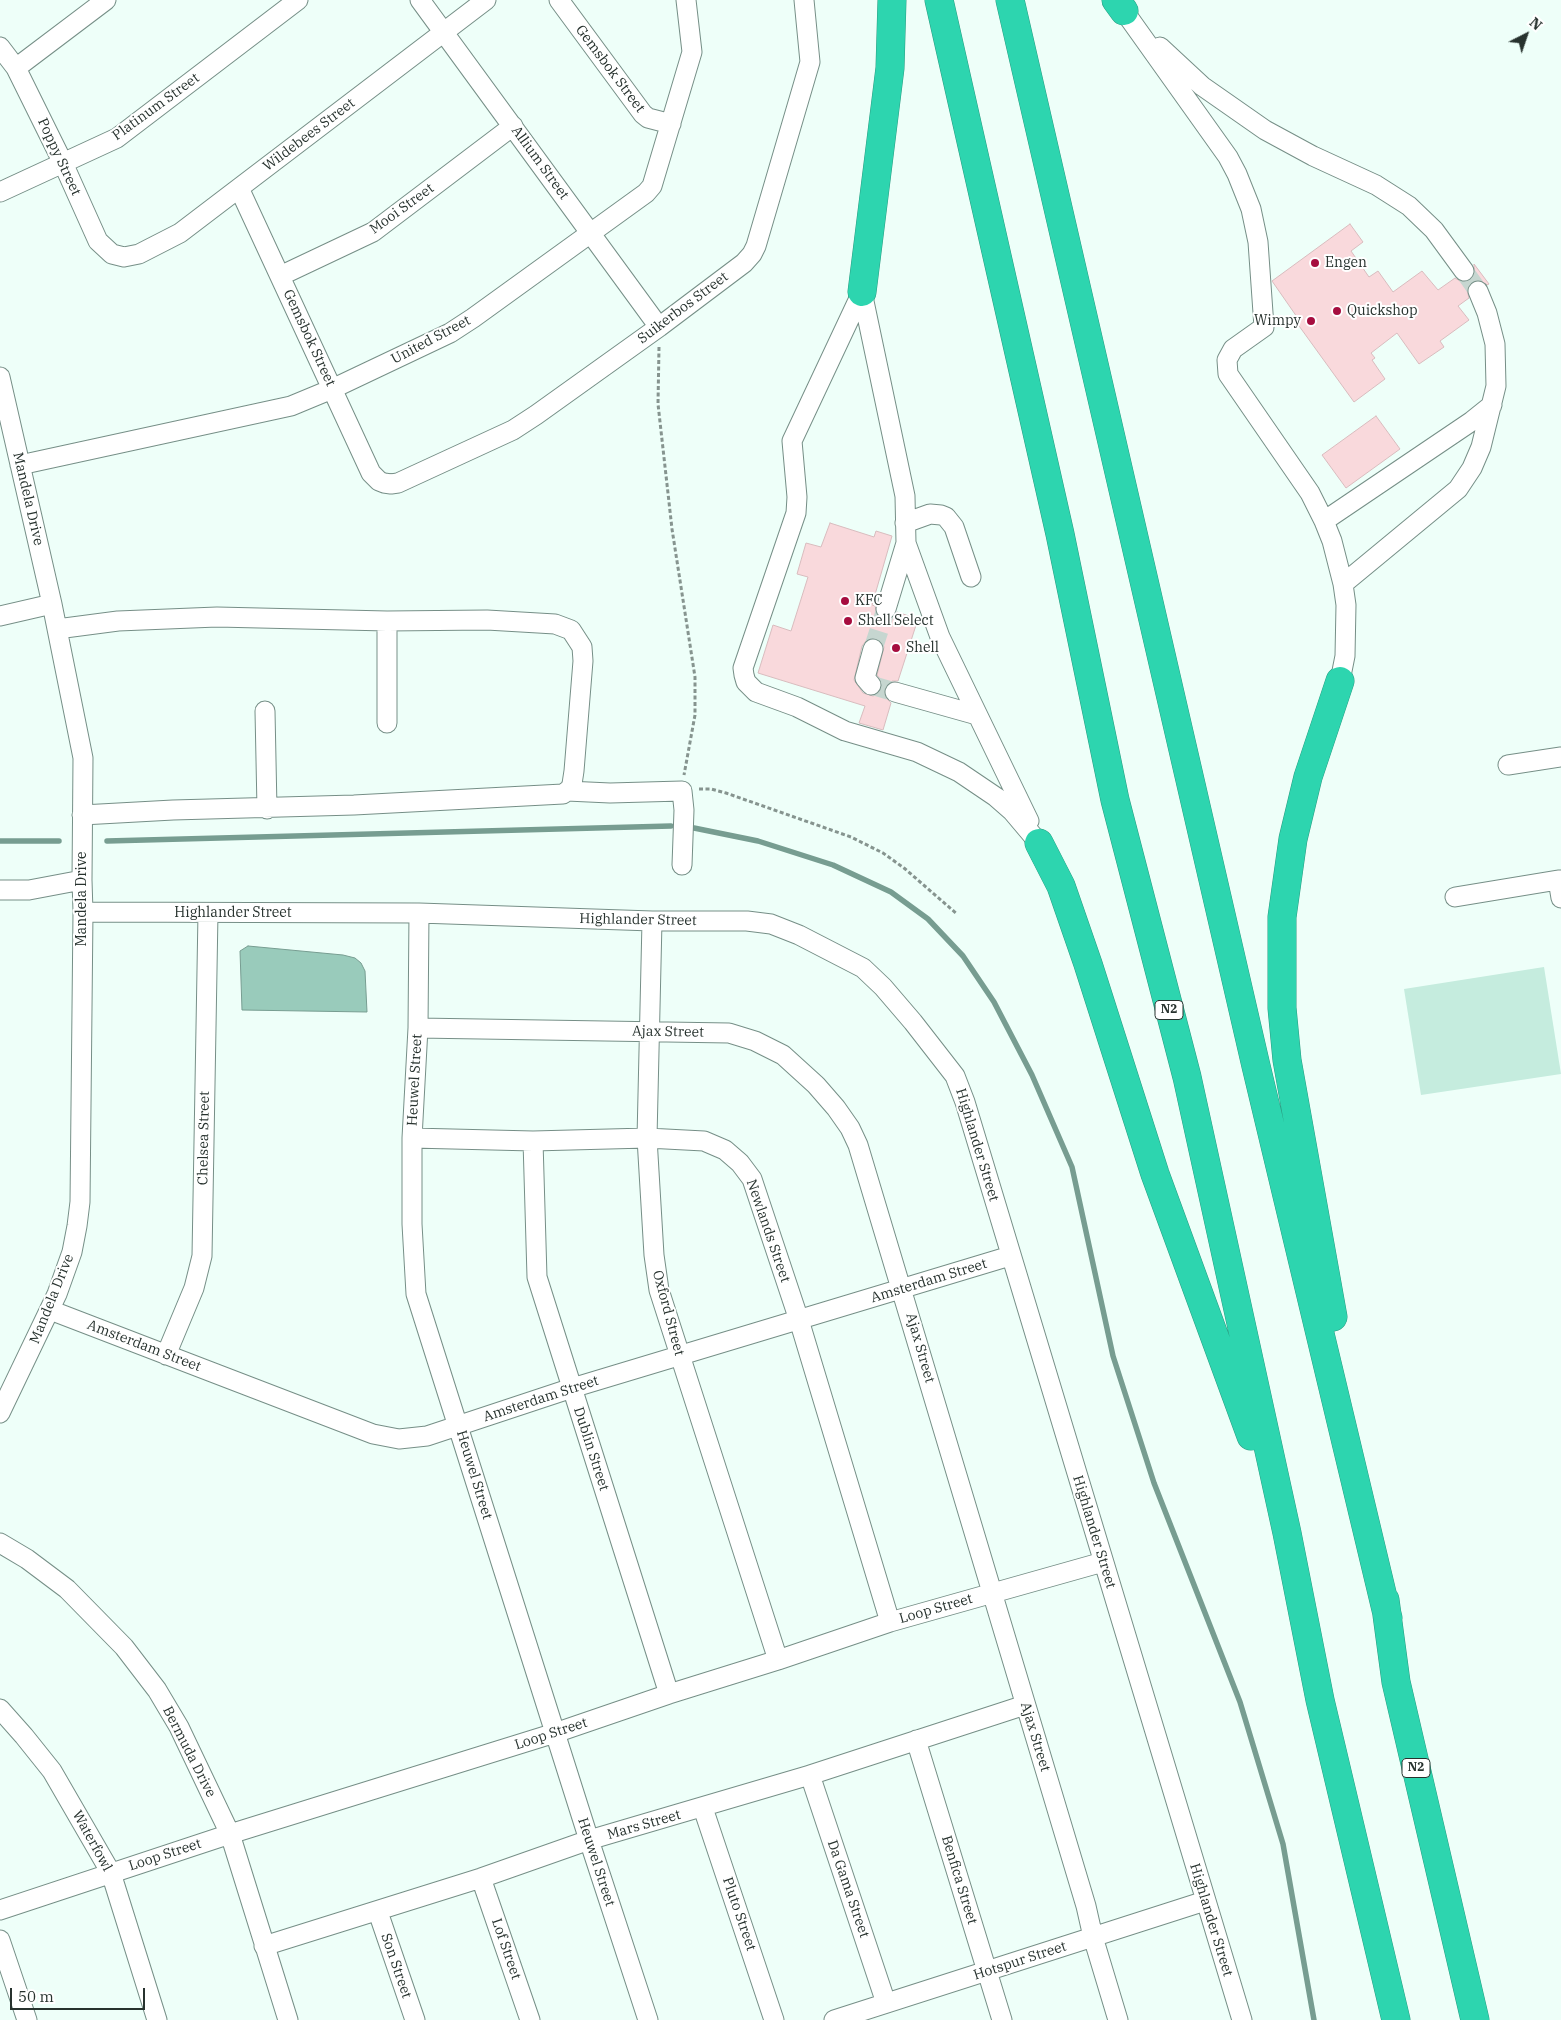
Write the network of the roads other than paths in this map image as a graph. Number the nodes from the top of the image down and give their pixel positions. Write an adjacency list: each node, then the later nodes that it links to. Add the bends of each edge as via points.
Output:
1 (106, 0): 14 (street)
2 (298, 0): 17 (street, Platinum Street, via 117,138)
3 (420, 0): 12 (street, Allium Street)
4 (486, 0): 12 (street, Wildebees Street)
5 (559, 0): 15 (street, Gemsbok Street, via 643,114)
6 (686, 0): 15 (street, United Street, via 692,52)
7 (804, 0): 26 (street, Suikerbos Street, via 810,62 756,246 744,262)
8 (892, 0): 25 (highway, via 890,68)
9 (939, 0): 79 (highway, N2, via 1060,534 1115,800 1187,1077)
10 (1010, 0): 83 (highway, N2, via 1256,1066)
11 (1120, 5): 22 (street, via 1173,60 1233,109 1289,144 1376,184 1409,206 1434,230); 32 (street, via 1228,157 1245,193 1258,242 1264,327 1233,350 1227,360 1228,374 1310,493)
12 (444, 32): 16 (street, Allium Street); 18 (street, Wildebees Street)
13 (0, 47): 14 (street, Poppy Street)
14 (16, 68): 17 (street, Poppy Street)
15 (671, 124): 20 (street, United Street, via 652,186)
16 (513, 126): 20 (street, Allium Street); 23 (street, Mooi Street, via 373,232)
17 (63, 163): 19 (street, Platinum Street); 21 (street, Poppy Street, via 98,241 112,254)
18 (239, 188): 21 (street, Wildebees Street, via 180,233 139,254); 23 (street, Gemsbok Street)
19 (0, 192)
20 (590, 232): 26 (street, Allium Street); 28 (street, United Street, via 450,333)
21 (124, 257)
22 (1464, 271)
23 (280, 276): 28 (street, Gemsbok Street)
24 (1478, 291): 29 (street, via 1495,344 1496,386)
25 (862, 292): 33 (street, via 905,496); 54 (street, via 792,441 796,513 743,668 746,682 756,692 797,707 845,731 917,752 960,772 996,798)
26 (659, 326): 31 (street, Suikerbos Street, via 513,430 398,482)
27 (0, 377): 30 (street, Mandela Drive)
28 (332, 389): 30 (street, United Street, via 291,406); 31 (street, Gemsbok Street, via 371,474)
29 (1492, 405): 32 (street); 36 (street, via 1481,447 1458,489)
30 (20, 465): 37 (street, Mandela Drive)
31 (384, 484)
32 (1324, 521): 36 (street)
33 (905, 523): 34 (street); 35 (street, via 930,514 946,517 954,527)
34 (906, 543): 38 (street); 47 (street, via 940,637)
35 (971, 577)
36 (1343, 584): 43 (street, via 1346,630)
37 (52, 604): 39 (street); 41 (street, Mandela Drive)
38 (886, 609)
39 (0, 616)
40 (387, 621): 41 (street, via 217,617 118,620); 48 (street); 51 (street, via 526,621 555,624 571,630 582,647 584,661 573,777)
41 (57, 629): 53 (street, Mandela Drive, via 83,758)
42 (874, 649): 44 (street, via 865,678)
43 (1340, 681): 83 (highway, via 1308,776 1293,839 1282,917 1282,1008 1287,1060)
44 (871, 685)
45 (895, 692): 47 (street)
46 (265, 711): 52 (street)
47 (977, 715): 54 (street)
48 (387, 723)
49 (1561, 757): 50 (street)
50 (1508, 765)
51 (567, 791): 52 (street, via 555,796); 55 (street, via 682,791)
52 (268, 809): 53 (street, via 173,810)
53 (82, 820): 56 (street, Mandela Drive)
54 (1039, 843): 79 (highway, via 1061,886 1154,1174)
55 (682, 865)
56 (82, 873): 58 (street, via 29,890); 60 (street, Mandela Drive)
57 (1560, 886): 59 (street)
58 (0, 890)
59 (1455, 896)
60 (83, 912): 62 (street, Highlander Street); 71 (street, Mandela Drive, via 80,1202 72,1252)
61 (420, 913): 62 (street, Highlander Street); 63 (street, Highlander Street); 64 (street, Heuwel Street)
62 (208, 914): 73 (street, Chelsea Street, via 202,1256 194,1288)
63 (652, 921): 65 (street, Oxford Street); 69 (street, Highlander Street, via 747,920 770,924 863,968 907,1015 955,1076)
64 (418, 1028): 65 (street, Ajax Street); 66 (street, Heuwel Street)
65 (650, 1031): 67 (street, Oxford Street); 70 (street, Ajax Street, via 729,1034 755,1041 783,1056 816,1085 850,1128 858,1145)
66 (412, 1138): 68 (street, Newlands Street); 78 (street, Heuwel Street, via 416,1294)
67 (647, 1138): 68 (street, Newlands Street); 72 (street, Newlands Street, via 704,1141 726,1150 740,1163 752,1179); 74 (street, Oxford Street, via 659,1290)
68 (533, 1141): 75 (street, Dublin Street, via 537,1278)
69 (1010, 1256): 70 (street, Amsterdam Street); 81 (street, Highlander Street)
70 (902, 1289): 72 (street, Amsterdam Street); 82 (street, Ajax Street)
71 (50, 1310): 73 (street, Amsterdam Street); 76 (street, Mandela Drive)
72 (799, 1320): 74 (street, Amsterdam Street); 84 (street, Newlands Street)
73 (166, 1355): 78 (street, Amsterdam Street, via 374,1434 399,1439 427,1436)
74 (679, 1356): 75 (street, Amsterdam Street); 85 (street, Oxford Street)
75 (572, 1388): 78 (street, Amsterdam Street); 86 (street, Dublin Street)
76 (5, 1391): 77 (street, Mandela Drive)
77 (0, 1413)
78 (458, 1425): 89 (street, Heuwel Street)
79 (1287, 1533): 116 (highway, N2, via 1320,1700)
80 (0, 1543): 93 (street, Bermuda Drive, via 67,1588 124,1647 158,1690)
81 (1103, 1562): 82 (street, Loop Street); 97 (street, Highlander Street)
82 (992, 1593): 84 (street, Loop Street); 87 (street, Ajax Street)
83 (1388, 1618): 117 (highway, N2, via 1396,1682)
84 (890, 1622): 85 (street, Loop Street)
85 (778, 1660): 86 (street, Loop Street)
86 (669, 1694): 89 (street, Loop Street)
87 (1025, 1705): 90 (street, Mars Street); 100 (street, Ajax Street)
88 (0, 1709): 95 (street, Waterfowl, via 52,1771)
89 (555, 1733): 93 (street, Loop Street); 94 (street, Heuwel Street)
90 (916, 1740): 91 (street, Mars Street); 103 (street, Benfica Street)
91 (810, 1775): 92 (street, Mars Street); 104 (street, Da Gama Street)
92 (703, 1808): 94 (street, Mars Street); 111 (street, Pluto Street)
93 (230, 1834): 95 (street, Loop Street); 102 (street, Bermuda Drive)
94 (589, 1840): 96 (street, Mars Street); 110 (street, Heuwel Street)
95 (111, 1873): 98 (street, Loop Street); 106 (street, Waterfowl)
96 (482, 1878): 99 (street, Mars Street); 109 (street, Lof Street)
97 (1206, 1901): 100 (street, Hotspur Street); 115 (street, Highlander Street)
98 (0, 1910)
99 (378, 1912): 102 (street, Mars Street); 108 (street, Son Street)
100 (1093, 1937): 103 (street, Hotspur Street); 114 (street, Ajax Street)
101 (0, 1940): 105 (street)
102 (264, 1946): 107 (street, Bermuda Drive)
103 (987, 1972): 104 (street, Hotspur Street); 113 (street, Benfica Street)
104 (886, 2004): 112 (street, Hotspur Street)
105 (21, 2019)
106 (156, 2020)
107 (288, 2020)
108 (415, 2020)
109 (530, 2020)
110 (648, 2020)
111 (774, 2020)
112 (834, 2020)
113 (1002, 2020)
114 (1118, 2020)
115 (1242, 2020)
116 (1396, 2020)
117 (1475, 2020)

